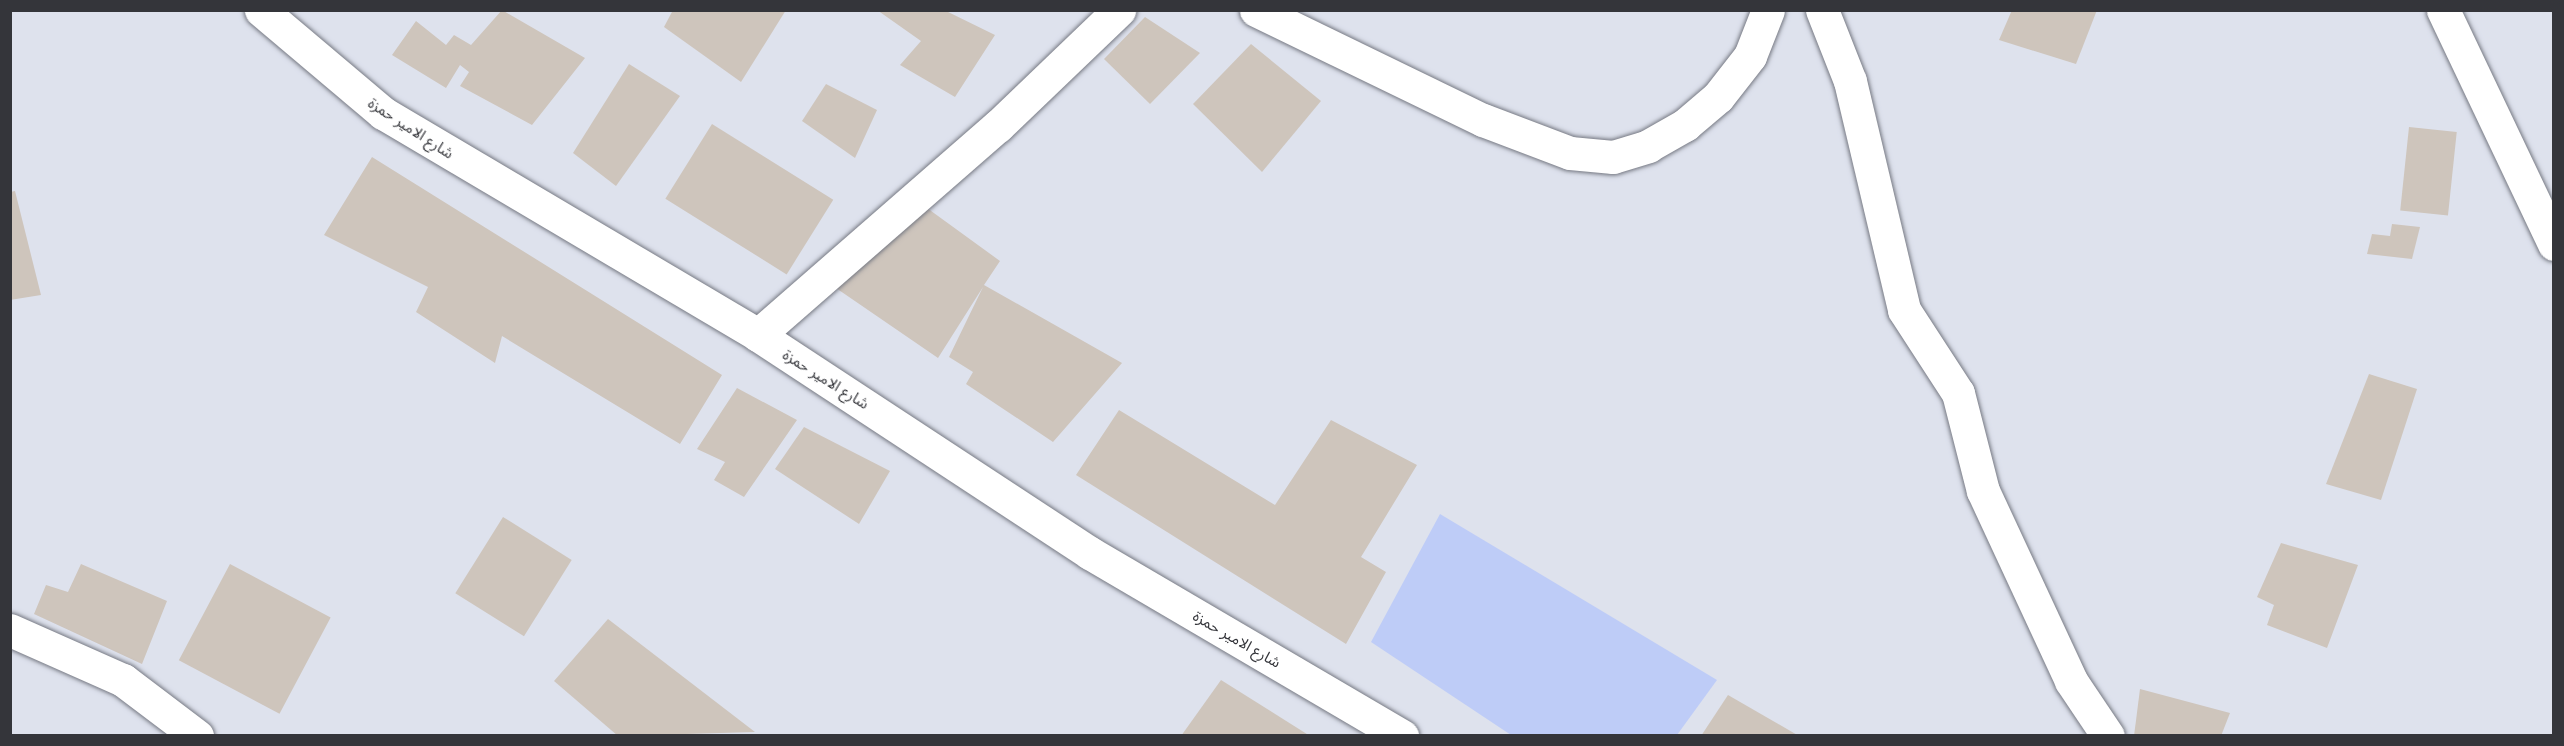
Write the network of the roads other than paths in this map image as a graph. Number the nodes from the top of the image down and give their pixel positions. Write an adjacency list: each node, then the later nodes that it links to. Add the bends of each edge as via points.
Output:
1 (261, 10): 8 (street, شارع الامير حمزة, via 383,114)
2 (1119, 10): 8 (street, via 998,126)
3 (1256, 10): 4 (street, via 1483,120 1570,153 1613,157 1648,146 1685,125 1718,97 1750,56)
4 (1768, 10)
5 (1822, 10): 12 (street, via 1850,81 1905,310 1958,393 1983,491 2071,681)
6 (2443, 10): 7 (street)
7 (2553, 244)
8 (758, 335): 11 (street, شارع الامير حمزة, via 1089,553)
9 (10, 630): 10 (street, via 123,680)
10 (197, 735)
11 (1402, 735)
12 (2108, 735)

